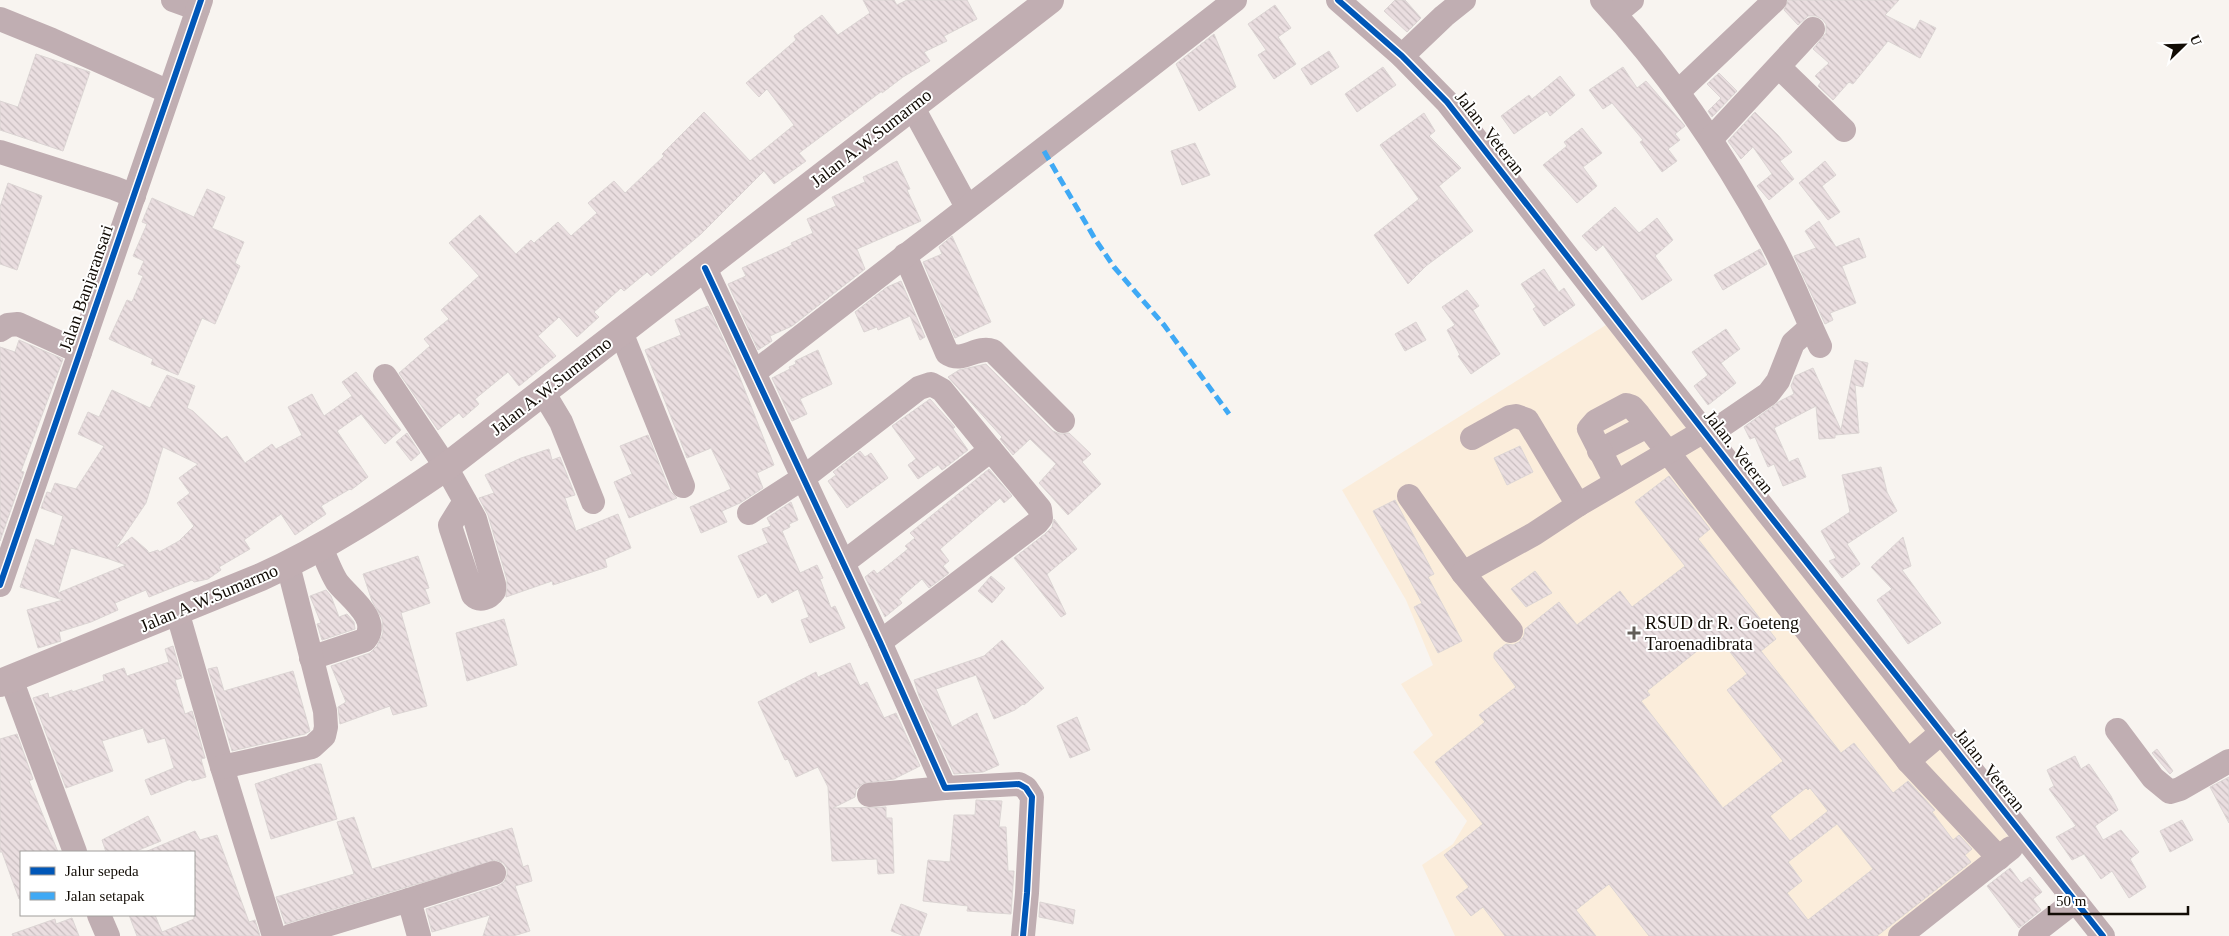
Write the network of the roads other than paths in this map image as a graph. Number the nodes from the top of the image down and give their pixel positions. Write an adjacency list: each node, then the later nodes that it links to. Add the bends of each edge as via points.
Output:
1 (173, 0): 7 (street)
2 (1236, 0): 20 (street, via 1044,151)
3 (1338, 0): 11 (street, Jalan. Veteran)
4 (1464, 0): 11 (street)
5 (1775, 0): 14 (street)
6 (1045, 2): 15 (main road, Jalan A.W.Sumarmo)
7 (199, 4): 13 (street, Jalan Banjaransari)
8 (1617, 5): 14 (street)
9 (0, 19): 13 (street)
10 (1813, 30): 12 (street)
11 (1402, 56): 30 (street, Jalan. Veteran, via 1447,102)
12 (1779, 68): 16 (street); 17 (street)
13 (169, 92): 19 (street, Jalan Banjaransari)
14 (1678, 92): 17 (street)
15 (912, 106): 20 (street); 22 (main road, Jalan A.W.Sumarmo)
16 (1844, 130)
17 (1712, 139): 30 (street, via 1770,238 1815,337 1792,343 1775,387 1768,394)
18 (0, 152): 19 (street)
19 (134, 196): 25 (street, Jalan Banjaransari)
20 (967, 207): 21 (street)
21 (905, 255): 26 (street); 29 (street, via 947,353 960,358 980,350 992,351)
22 (705, 268): 24 (main road, Jalan A.W.Sumarmo); 26 (street)
23 (0, 330): 25 (street, via 18,324)
24 (621, 332): 28 (main road, Jalan A.W.Sumarmo); 37 (street)
25 (80, 352): 47 (street, Jalan Banjaransari)
26 (756, 372): 35 (street)
27 (385, 376): 34 (street)
28 (543, 392): 34 (main road, Jalan A.W.Sumarmo); 40 (street, via 561,422)
29 (1063, 420)
30 (1706, 433): 33 (street); 54 (street, Jalan. Veteran)
31 (1472, 438): 41 (street, via 1510,417 1527,420)
32 (991, 450): 35 (street, via 942,390 932,384 919,388); 44 (street); 50 (street, via 1037,505 1041,518)
33 (1668, 452): 36 (street); 36 (street, via 1632,407 1626,405 1596,421 1589,429); 55 (street)
34 (446, 467): 39 (street); 43 (main road, Jalan A.W.Sumarmo, via 369,519)
35 (803, 478): 42 (street); 44 (street)
36 (1616, 482): 41 (street)
37 (683, 486)
38 (1409, 496): 46 (street)
39 (465, 501)
40 (593, 502)
41 (1578, 504): 46 (street, via 1534,534)
42 (749, 513)
43 (320, 546): 45 (main road, Jalan A.W.Sumarmo); 51 (street, via 337,581 364,612 369,630 366,640)
44 (843, 563): 50 (street)
45 (288, 565): 48 (main road, Jalan A.W.Sumarmo); 51 (street)
46 (1463, 573): 49 (street)
47 (0, 585)
48 (177, 611): 52 (main road, Jalan A.W.Sumarmo); 57 (street)
49 (1511, 631)
50 (880, 642): 58 (street)
51 (311, 658): 57 (street, via 325,711 324,736 312,747)
52 (6, 681): 61 (street)
53 (2117, 730): 56 (street, via 2153,778 2170,792)
54 (1941, 733): 55 (street); 60 (street, Jalan. Veteran)
55 (1908, 761): 62 (street)
56 (2229, 761)
57 (222, 767): 68 (street)
58 (945, 788): 59 (street); 71 (street, via 1019,784 1032,797)
59 (869, 795)
60 (2024, 837): 62 (street); 65 (street, Jalan. Veteran)
61 (75, 851)
62 (1999, 858): 72 (street)
63 (494, 873): 64 (street)
64 (409, 900): 69 (street); 70 (street)
65 (2074, 901): 73 (street); 74 (street, Jalan. Veteran)
66 (99, 916): 67 (street)
67 (108, 936)
68 (274, 936)
69 (290, 936)
70 (419, 936)
71 (1023, 936)
72 (1900, 936)
73 (2030, 936)
74 (2103, 936)

